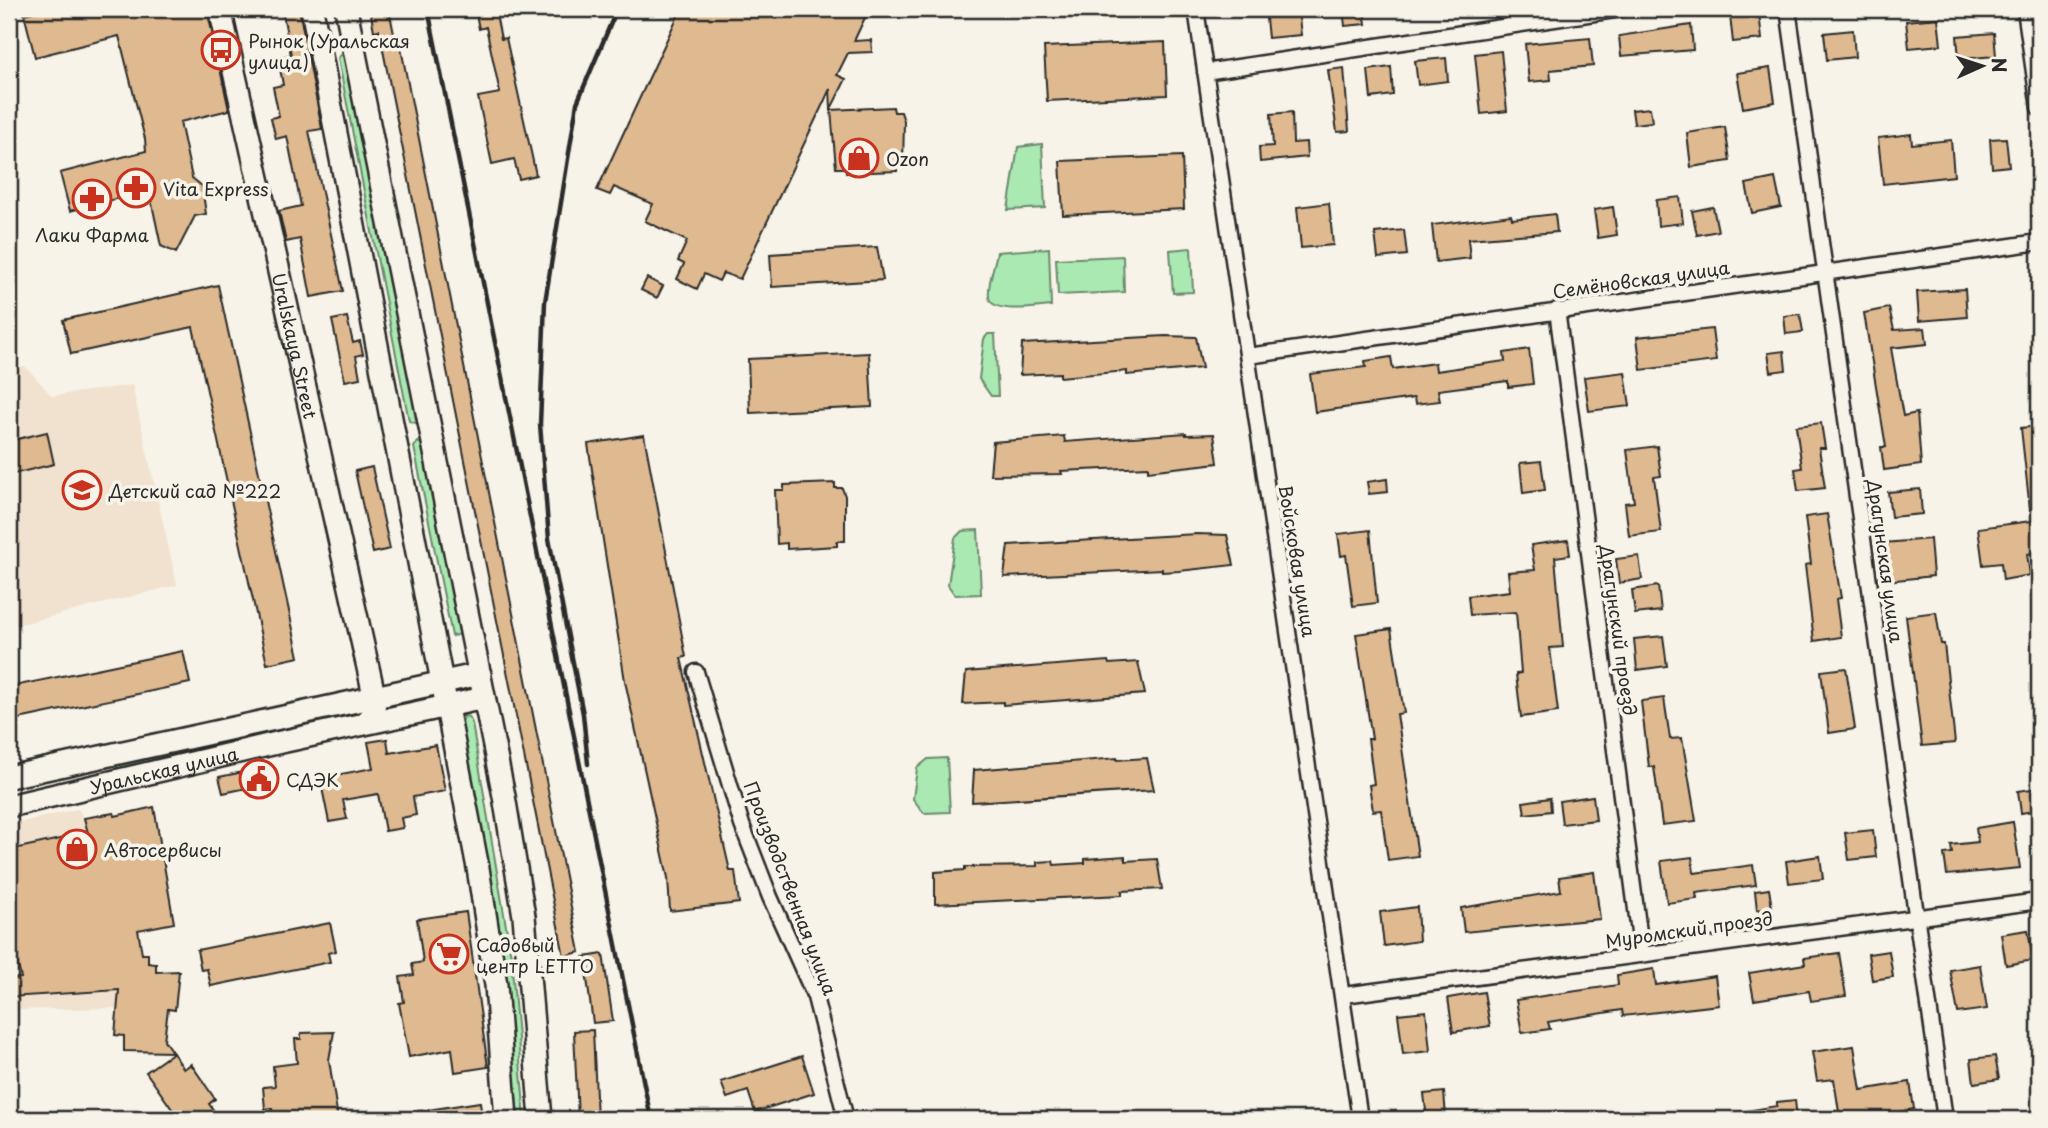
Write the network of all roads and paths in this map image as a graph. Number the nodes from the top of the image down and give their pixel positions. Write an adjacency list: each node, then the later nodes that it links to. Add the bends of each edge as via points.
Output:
1 (220, 9): 19 (main road, Uralskaya Street)
2 (312, 9): 18 (main road)
3 (346, 9): 17 (main road)
4 (1196, 9): 10 (street, Войсковая улица)
5 (1511, 9): 9 (street)
6 (1621, 9): 9 (street)
7 (1788, 9): 13 (street, Драгунская улица)
8 (2025, 9): 11 (street)
9 (1513, 25): 10 (street)
10 (1205, 72): 15 (street, Войсковая улица)
11 (2039, 108)
12 (2039, 242): 13 (street, Семёновская улица)
13 (1825, 272): 14 (street, Семёновская улица); 26 (street, Драгунская улица)
14 (1557, 310): 15 (street, Семёновская улица); 27 (street, Драгунский проезд)
15 (1248, 356): 28 (street, Войсковая улица)
16 (696, 673): 31 (street, Производственная улица, via 742,825 815,997)
17 (480, 674): 18 (main road); 20 (main road)
18 (441, 681): 19 (main road); 21 (main road)
19 (375, 692): 22 (main road, via 374,713); 23 (main road)
20 (484, 698): 21 (main road, Уральская улица); 30 (main road, via 524,916)
21 (446, 705): 22 (main road, Уральская улица); 29 (main road, via 496,985)
22 (363, 724): 24 (main road, Уральская улица)
23 (9, 777)
24 (9, 806)
25 (2039, 901): 26 (street, Муромский проезд)
26 (1918, 916): 27 (street, Муромский проезд); 33 (street, Драгунская улица)
27 (1642, 955): 28 (street, Муромский проезд)
28 (1344, 995): 32 (street, Войсковая улица)
29 (506, 1119)
30 (541, 1119)
31 (846, 1119)
32 (1360, 1119)
33 (1945, 1119)

